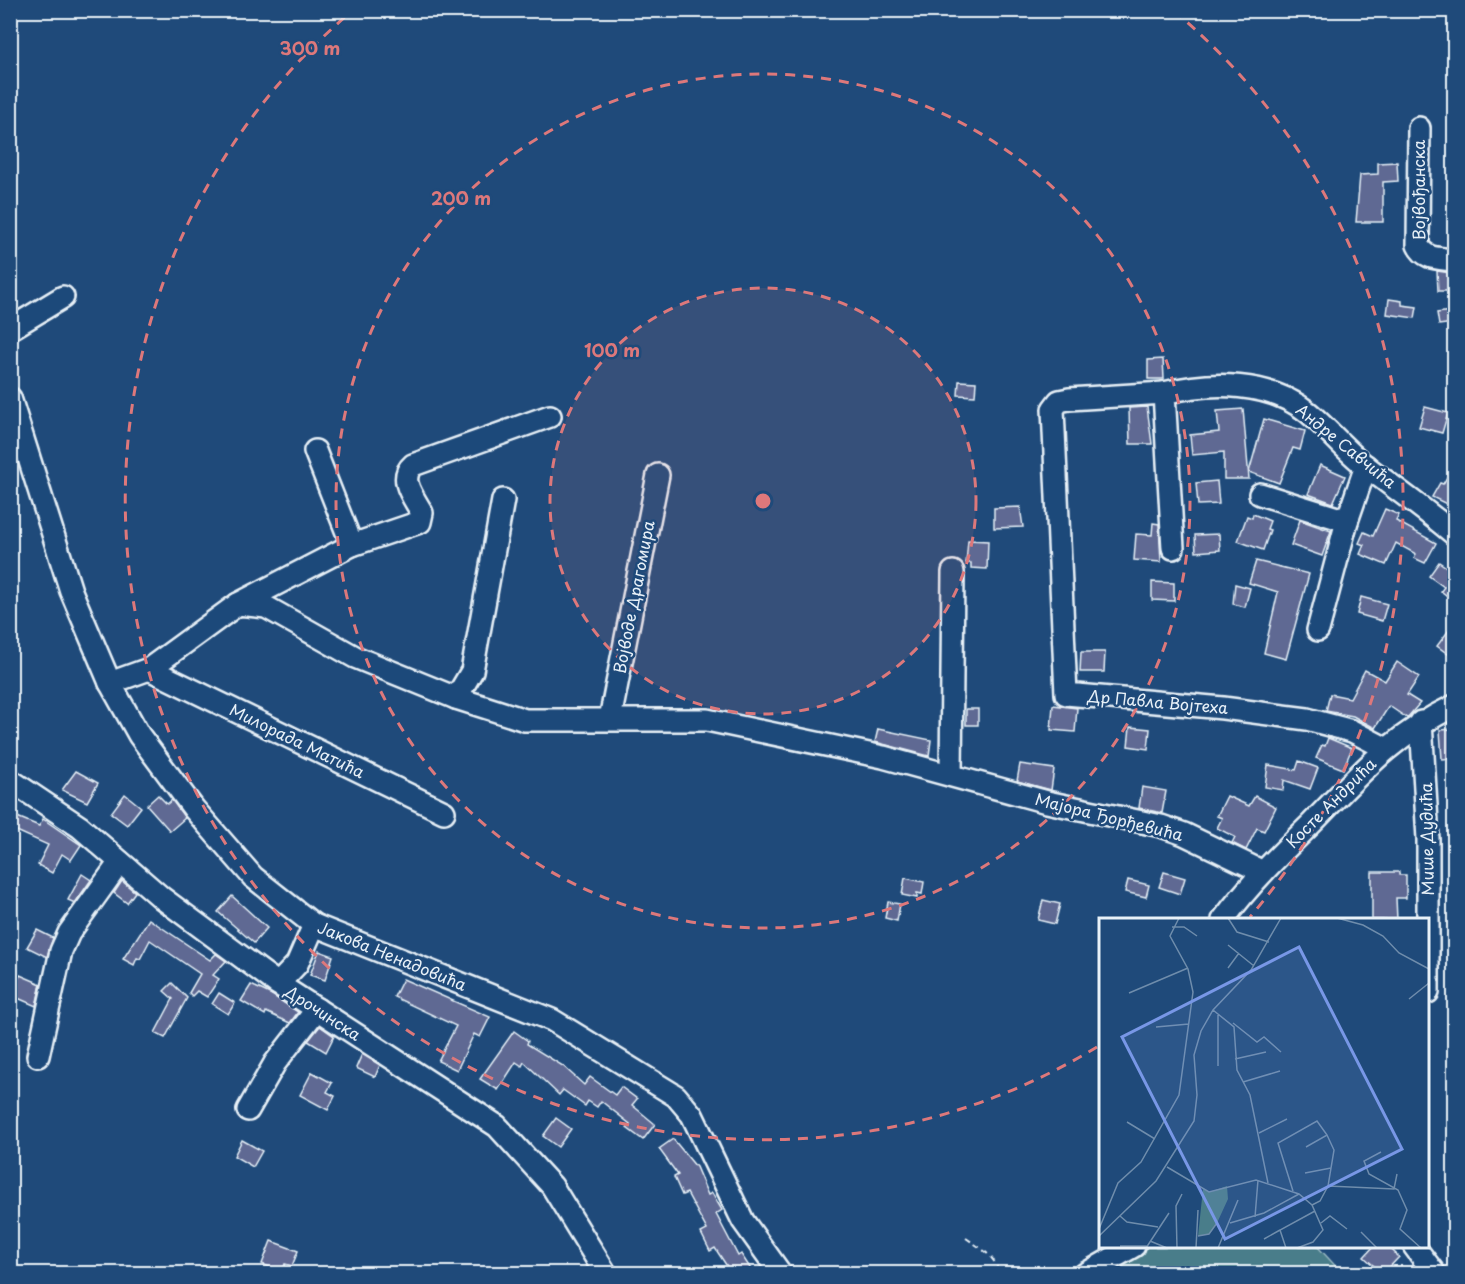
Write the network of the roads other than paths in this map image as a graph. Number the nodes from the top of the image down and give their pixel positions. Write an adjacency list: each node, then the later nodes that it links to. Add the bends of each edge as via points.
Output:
1 (1419, 128): 2 (street, Војвођанска, via 1418,245 1430,257)
2 (1455, 260)
3 (63, 297): 4 (street)
4 (10, 329)
5 (1164, 393): 7 (street, Андре Савчића, via 1070,399 1059,401); 10 (street, Андре Савчића, via 1233,387 1274,394 1309,413); 17 (street)
6 (10, 398): 22 (street, Јакова Ненадовића, via 71,591)
7 (1053, 409): 27 (street, Др Павла Војтеха, via 1066,694 1307,719 1352,731)
8 (550, 416): 16 (street, via 413,465 406,482 422,513 420,522)
9 (315, 451): 16 (street)
10 (1366, 466): 14 (street); 15 (street, Андре Савчића)
11 (658, 475): 25 (street, Војводе Драгомира)
12 (1260, 494): 14 (street)
13 (503, 500): 23 (street, via 472,671)
14 (1347, 521): 20 (street)
15 (1455, 534)
16 (352, 545): 19 (street)
17 (1173, 548)
18 (953, 572): 28 (street)
19 (238, 604): 21 (street); 23 (street, via 266,607 355,657)
20 (1318, 630)
21 (149, 669): 22 (street); 30 (street, Милорада Матића)
22 (110, 684): 35 (street, Јакова Ненадовића, via 139,735 194,809 253,877)
23 (456, 698): 25 (street, via 525,720)
24 (1455, 706): 26 (street, Косте Андрића)
25 (610, 719): 28 (street, Мајора Ђорђевића, via 707,720)
26 (1421, 722): 27 (street, Косте Андрића); 34 (street, Мише Дудића)
27 (1385, 748): 32 (street, Косте Андрића)
28 (951, 775): 32 (street, Мајора Ђорђевића, via 1047,802 1161,826)
29 (10, 780): 31 (street, Дрочинска, via 80,827)
30 (444, 812)
31 (120, 862): 36 (street, Дрочинска); 38 (street, via 69,933 61,951)
32 (1263, 872): 33 (street, Косте Андрића)
33 (1224, 918)
34 (1428, 918)
35 (314, 925): 36 (street, via 297,964); 43 (street, Јакова Ненадовића, via 552,1020 676,1096 692,1115 743,1221)
36 (278, 984): 37 (street, Дрочинска)
37 (317, 1009): 39 (street, via 275,1064); 42 (street, Дрочинска, via 497,1126 552,1186)
38 (38, 1056)
39 (248, 1110)
40 (1130, 1248): 44 (street)
41 (1416, 1248): 45 (street)
42 (606, 1274)
43 (781, 1274)
44 (1084, 1274)
45 (1435, 1274)

